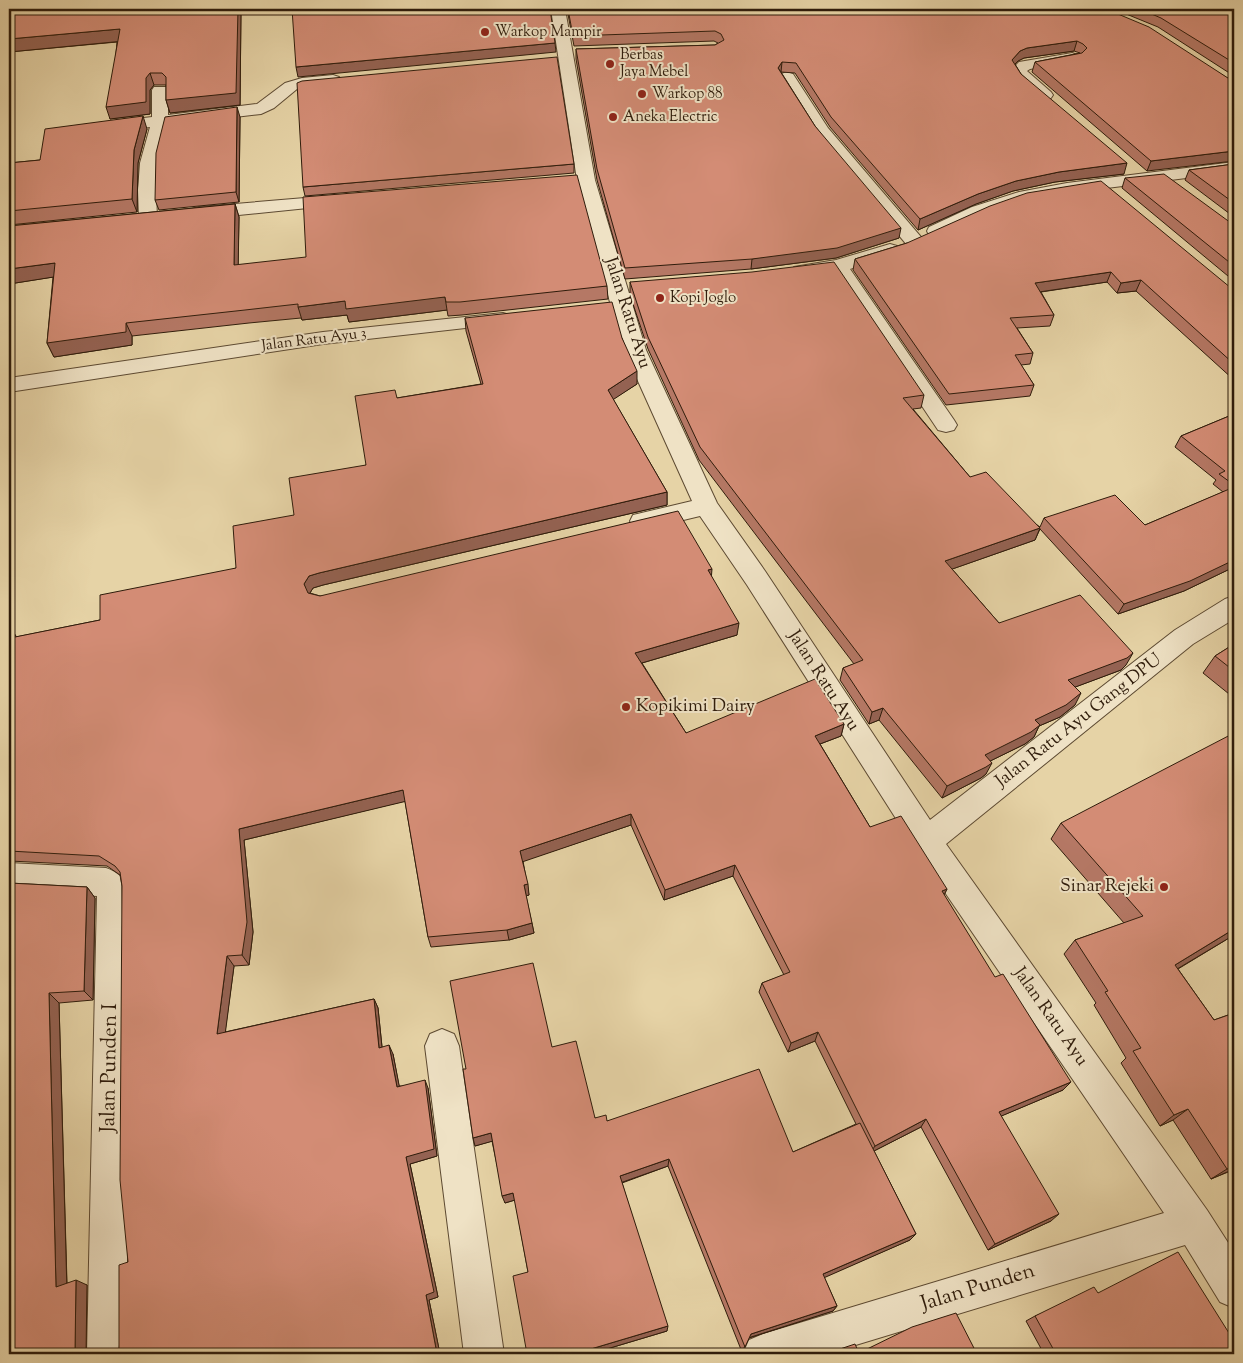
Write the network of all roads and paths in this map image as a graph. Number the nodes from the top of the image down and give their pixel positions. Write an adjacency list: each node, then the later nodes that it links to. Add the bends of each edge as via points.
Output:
1 (558, 9): 25 (street, Jalan Ratu Ayu, via 576,180 635,350)
2 (1074, 58): 6 (street, via 1025,65 1019,70)
3 (787, 77): 19 (street, via 821,131)
4 (350, 78): 7 (street, via 292,85 261,109)
5 (160, 90): 7 (street)
6 (1055, 104)
7 (160, 121): 8 (street); 17 (street, via 149,163)
8 (96, 128)
9 (1128, 166): 12 (street)
10 (1234, 167): 11 (street)
11 (1164, 176): 12 (street); 14 (street)
12 (1143, 179): 13 (street)
13 (1101, 183): 16 (street); 19 (street, via 999,203)
14 (1187, 194)
15 (361, 198): 17 (street)
16 (1123, 202)
17 (148, 219): 18 (street)
18 (129, 221)
19 (914, 240): 20 (street)
20 (838, 266): 21 (street); 24 (street)
21 (780, 274)
22 (522, 317): 23 (street, Jalan Ratu Ayu 3, via 323,338)
23 (9, 385)
24 (946, 425)
25 (706, 506): 26 (street); 28 (street, Jalan Ratu Ayu)
26 (620, 527)
27 (1234, 606): 28 (street, Jalan Ratu Ayu Gang DPU, via 1184,637)
28 (927, 841): 31 (street, Jalan Ratu Ayu)
29 (9, 877): 33 (street, Jalan Punden I, via 106,882 114,888)
30 (442, 1046): 34 (street)
31 (1194, 1223): 32 (street, Jalan Ratu Ayu); 35 (street, Jalan Punden)
32 (1234, 1288)
33 (107, 1354)
34 (484, 1354)
35 (763, 1354)

